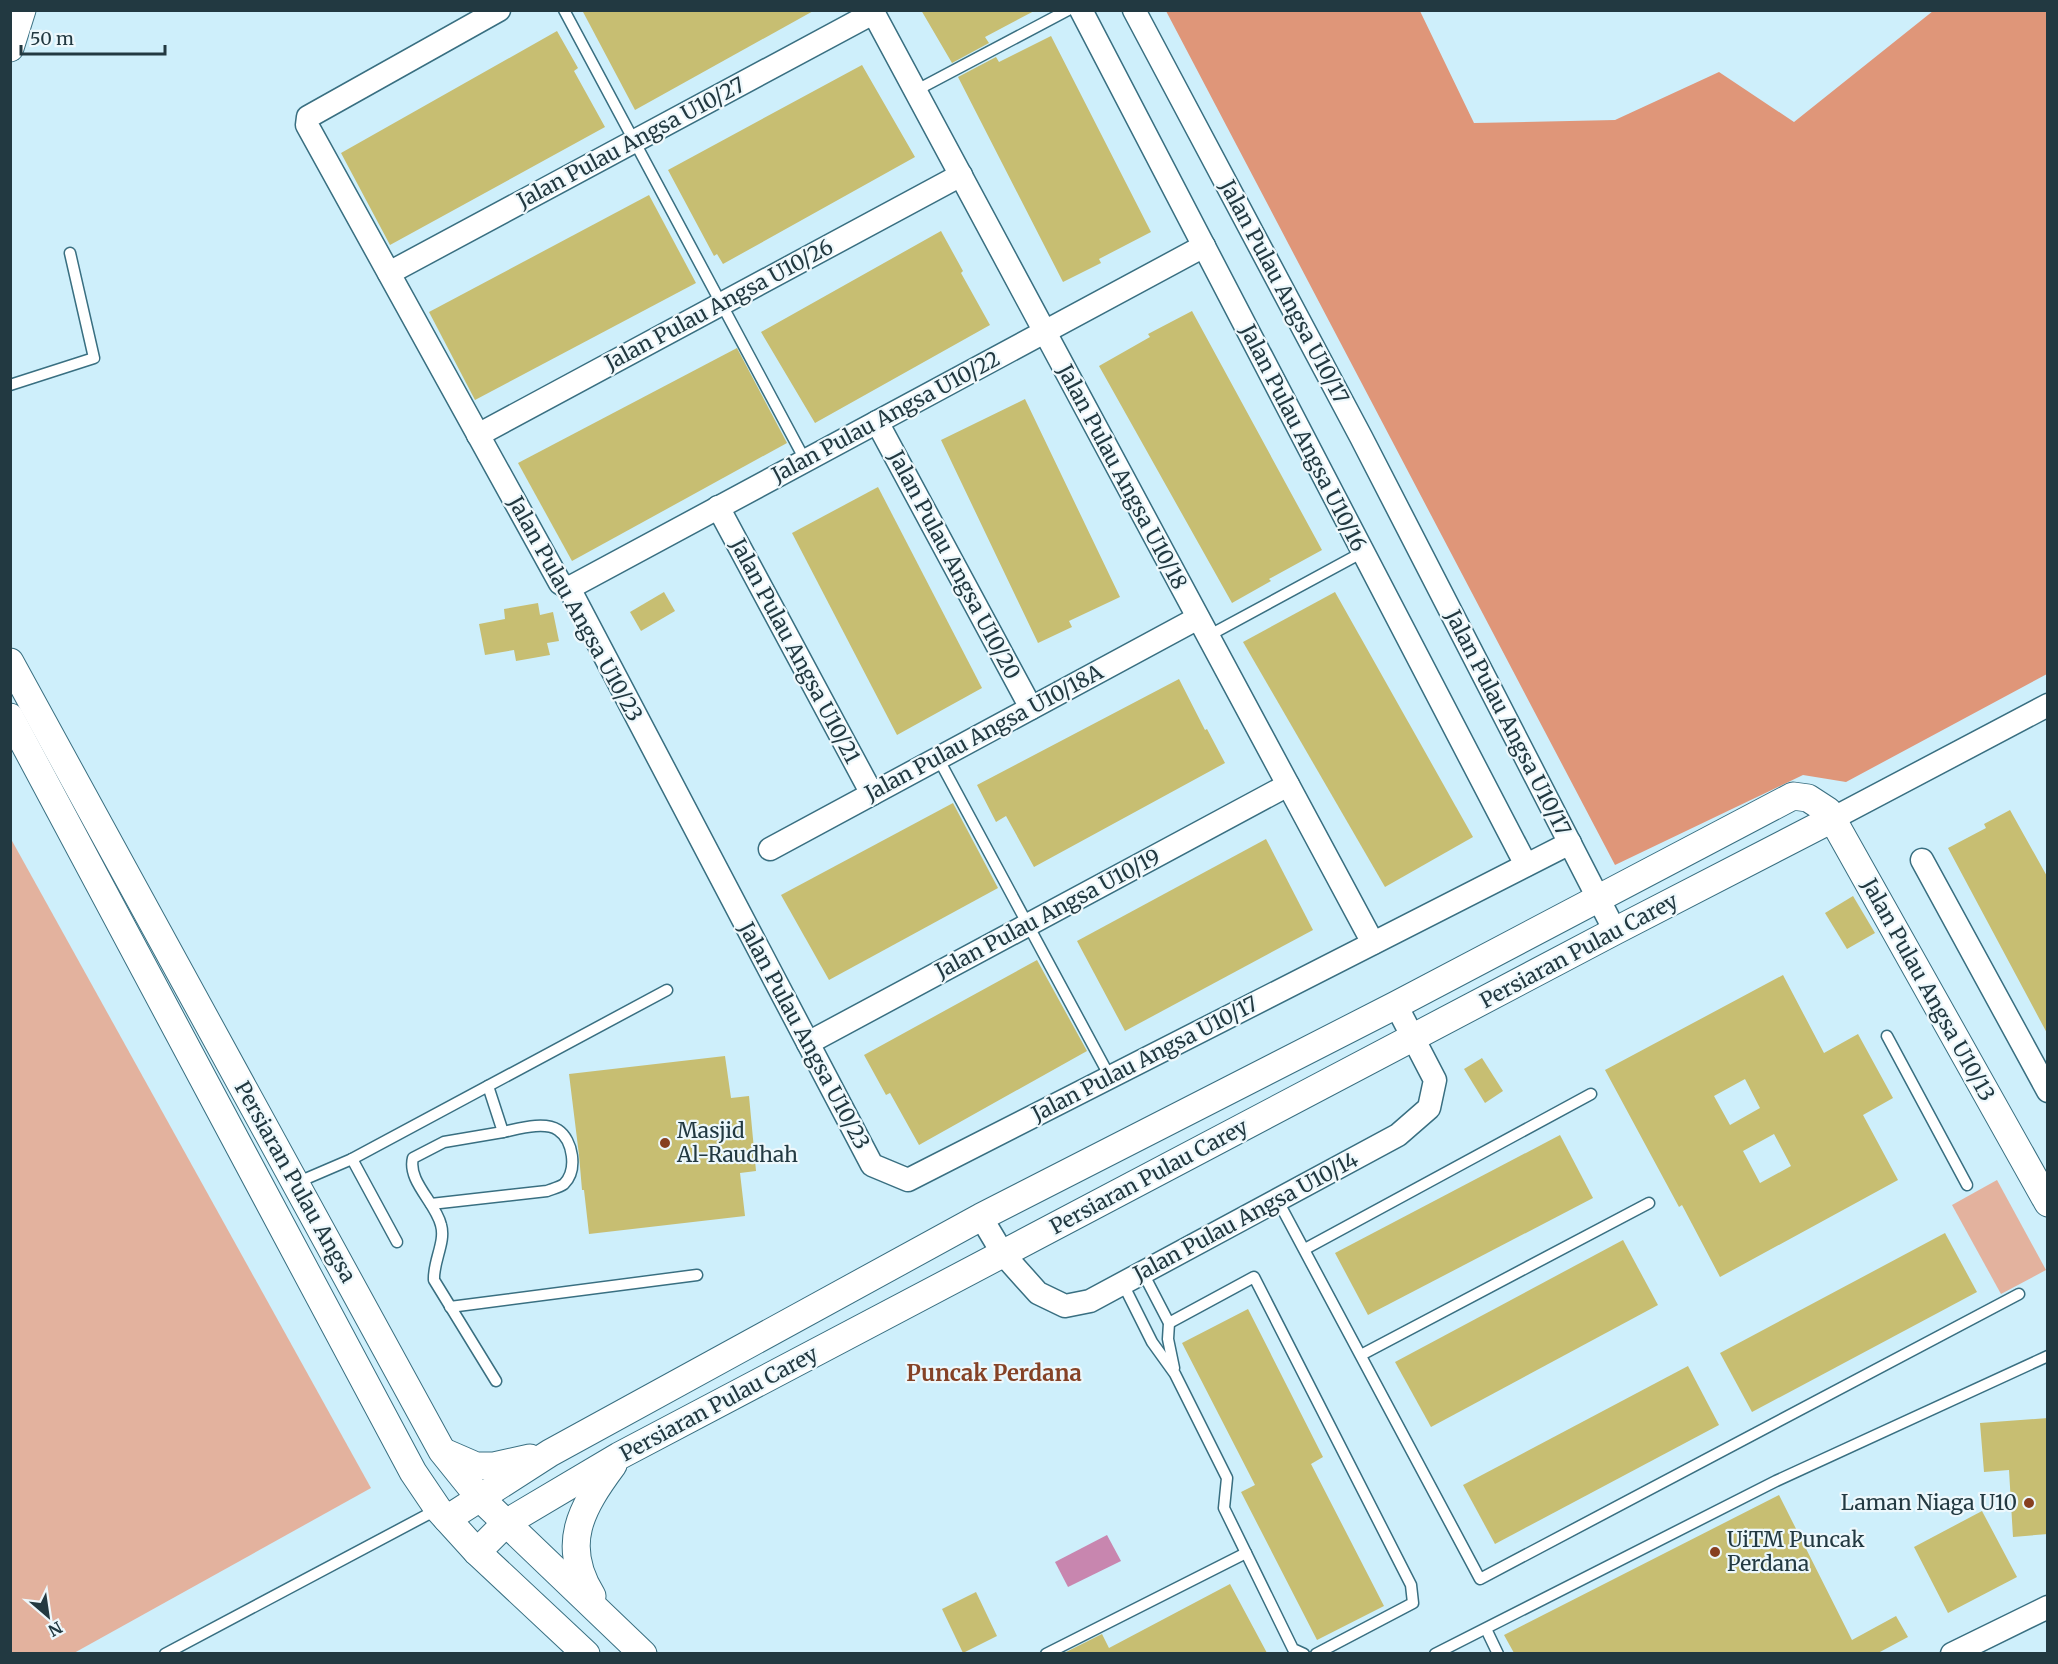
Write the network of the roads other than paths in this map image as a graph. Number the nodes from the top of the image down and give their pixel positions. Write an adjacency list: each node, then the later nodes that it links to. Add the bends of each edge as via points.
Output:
1 (22, 10): 8 (street)
2 (499, 10): 14 (street, Jalan Pulau Angsa U10/23, via 308,117 307,125)
3 (564, 10): 10 (lane)
4 (1068, 10): 9 (lane)
5 (1081, 10): 12 (street, Jalan Pulau Angsa U10/16)
6 (1134, 10): 34 (street, Jalan Pulau Angsa U10/17, via 1361,437)
7 (873, 12): 9 (street, Jalan Pulau Angsa U10/18); 10 (street, Jalan Pulau Angsa U10/27)
8 (10, 48)
9 (915, 91): 11 (street, Jalan Pulau Angsa U10/18)
10 (634, 142): 14 (street, Jalan Pulau Angsa U10/27); 15 (lane)
11 (960, 175): 15 (street, Jalan Pulau Angsa U10/26); 16 (street, Jalan Pulau Angsa U10/18)
12 (1204, 246): 16 (street, Jalan Pulau Angsa U10/22); 22 (street, Jalan Pulau Angsa U10/16)
13 (70, 253): 17 (lane, via 94,358)
14 (389, 273): 19 (street, Jalan Pulau Angsa U10/23)
15 (721, 304): 19 (street, Jalan Pulau Angsa U10/26); 20 (lane)
16 (1045, 332): 18 (street, Jalan Pulau Angsa U10/22); 24 (street, Jalan Pulau Angsa U10/18)
17 (10, 385)
18 (877, 422): 20 (street, Jalan Pulau Angsa U10/22); 27 (street, Jalan Pulau Angsa U10/20)
19 (478, 435): 23 (street, Jalan Pulau Angsa U10/23, via 560,583)
20 (805, 460): 21 (street, Jalan Pulau Angsa U10/22)
21 (718, 507): 23 (street, Jalan Pulau Angsa U10/22); 31 (street, Jalan Pulau Angsa U10/21)
22 (1363, 552): 24 (lane); 37 (street, Jalan Pulau Angsa U10/16)
23 (569, 588): 46 (street, Jalan Pulau Angsa U10/23)
24 (1203, 627): 27 (street, Jalan Pulau Angsa U10/18A); 30 (street, Jalan Pulau Angsa U10/18)
25 (10, 662): 54 (street, Persiaran Pulau Angsa)
26 (2048, 705): 33 (street)
27 (1031, 708): 29 (street, Jalan Pulau Angsa U10/18A)
28 (10, 717): 78 (street, Persiaran Pulau Angsa, via 413,1472)
29 (938, 758): 31 (street, Jalan Pulau Angsa U10/18A); 39 (lane)
30 (1288, 785): 39 (street, Jalan Pulau Angsa U10/19); 41 (street, Jalan Pulau Angsa U10/18)
31 (872, 794): 35 (street, Jalan Pulau Angsa U10/18A)
32 (1793, 796): 33 (street, Jalan Pulau Angsa U10/13, via 1808,798 1828,811); 38 (street, Persiaran Pulau Carey)
33 (1832, 819): 40 (street, Persiaran Pulau Carey); 58 (street, Jalan Pulau Angsa U10/13)
34 (1570, 843): 37 (street, Jalan Pulau Angsa U10/17); 38 (street)
35 (770, 849)
36 (1922, 860): 49 (street)
37 (1526, 865): 41 (street, Jalan Pulau Angsa U10/17)
38 (1599, 899): 40 (street); 43 (street, Persiaran Pulau Carey)
39 (1028, 924): 46 (street, Jalan Pulau Angsa U10/19); 47 (lane)
40 (1615, 931): 45 (street, Persiaran Pulau Carey)
41 (1373, 943): 47 (street, Jalan Pulau Angsa U10/17)
42 (667, 990): 48 (lane)
43 (1396, 1005): 45 (street, Jalan Pulau Angsa U10/14); 60 (street, Persiaran Pulau Carey)
44 (1887, 1036): 55 (lane)
45 (1414, 1039): 56 (street, Jalan Pulau Angsa U10/14, via 1435,1080 1430,1108 1398,1135); 63 (street, Persiaran Pulau Carey)
46 (808, 1043): 53 (street, Jalan Pulau Angsa U10/23, via 872,1165)
47 (1110, 1077): 53 (street, Jalan Pulau Angsa U10/17)
48 (488, 1086): 51 (lane); 52 (lane)
49 (2048, 1091)
50 (1591, 1094): 62 (lane)
51 (503, 1132): 59 (lane, via 444,1142 413,1158 414,1175); 59 (lane, via 539,1126 557,1129 569,1142 572,1168 564,1184 547,1191)
52 (352, 1159): 54 (lane); 61 (lane)
53 (908, 1180)
54 (296, 1183): 74 (street, Persiaran Pulau Angsa)
55 (1966, 1185)
56 (1278, 1201): 62 (lane); 64 (street, Jalan Pulau Angsa U10/14)
57 (1649, 1203): 70 (lane)
58 (2048, 1203)
59 (431, 1204): 68 (lane, via 442,1235 434,1280)
60 (981, 1217): 63 (street, Jalan Pulau Angsa U10/14); 75 (street, Persiaran Pulau Carey)
61 (397, 1242)
62 (1305, 1249): 70 (lane)
63 (1003, 1254): 66 (street, Jalan Pulau Angsa U10/14, via 1038,1293 1065,1306 1090,1301); 76 (street, Persiaran Pulau Carey)
64 (1143, 1273): 66 (street, Jalan Pulau Angsa U10/14); 69 (lane)
65 (697, 1275): 68 (lane)
66 (1123, 1284): 72 (lane, via 1152,1341)
67 (2019, 1294): 70 (lane, via 1480,1579)
68 (450, 1307): 73 (lane)
69 (1169, 1323): 72 (lane); 90 (lane, via 1254,1277 1411,1585 1413,1603)
70 (1361, 1355)
71 (2048, 1356): 84 (lane, via 1776,1481)
72 (1175, 1374): 81 (lane, via 1227,1478 1224,1508)
73 (496, 1381)
74 (442, 1451): 75 (street, via 476,1466 494,1466); 77 (street, Persiaran Pulau Angsa)
75 (550, 1453): 77 (street, Persiaran Pulau Carey)
76 (619, 1456): 79 (street, Persiaran Pulau Carey); 83 (street, via 592,1494 578,1529 576,1565)
77 (479, 1497): 78 (street, Persiaran Pulau Carey); 79 (street, Persiaran Pulau Angsa)
78 (443, 1514): 80 (street, Persiaran Pulau Angsa); 86 (lane)
79 (506, 1523): 80 (street, Persiaran Pulau Carey); 83 (street, Persiaran Pulau Angsa)
80 (477, 1552): 87 (street, Persiaran Pulau Angsa)
81 (1246, 1553): 85 (lane); 89 (lane)
82 (2048, 1607): 93 (street)
83 (603, 1613): 88 (street, Persiaran Pulau Angsa)
84 (1486, 1629): 91 (lane); 92 (lane)
85 (1294, 1652)
86 (165, 1653)
87 (586, 1653)
88 (643, 1653)
89 (1046, 1653)
90 (1316, 1653)
91 (1435, 1653)
92 (1498, 1653)
93 (1952, 1653)

